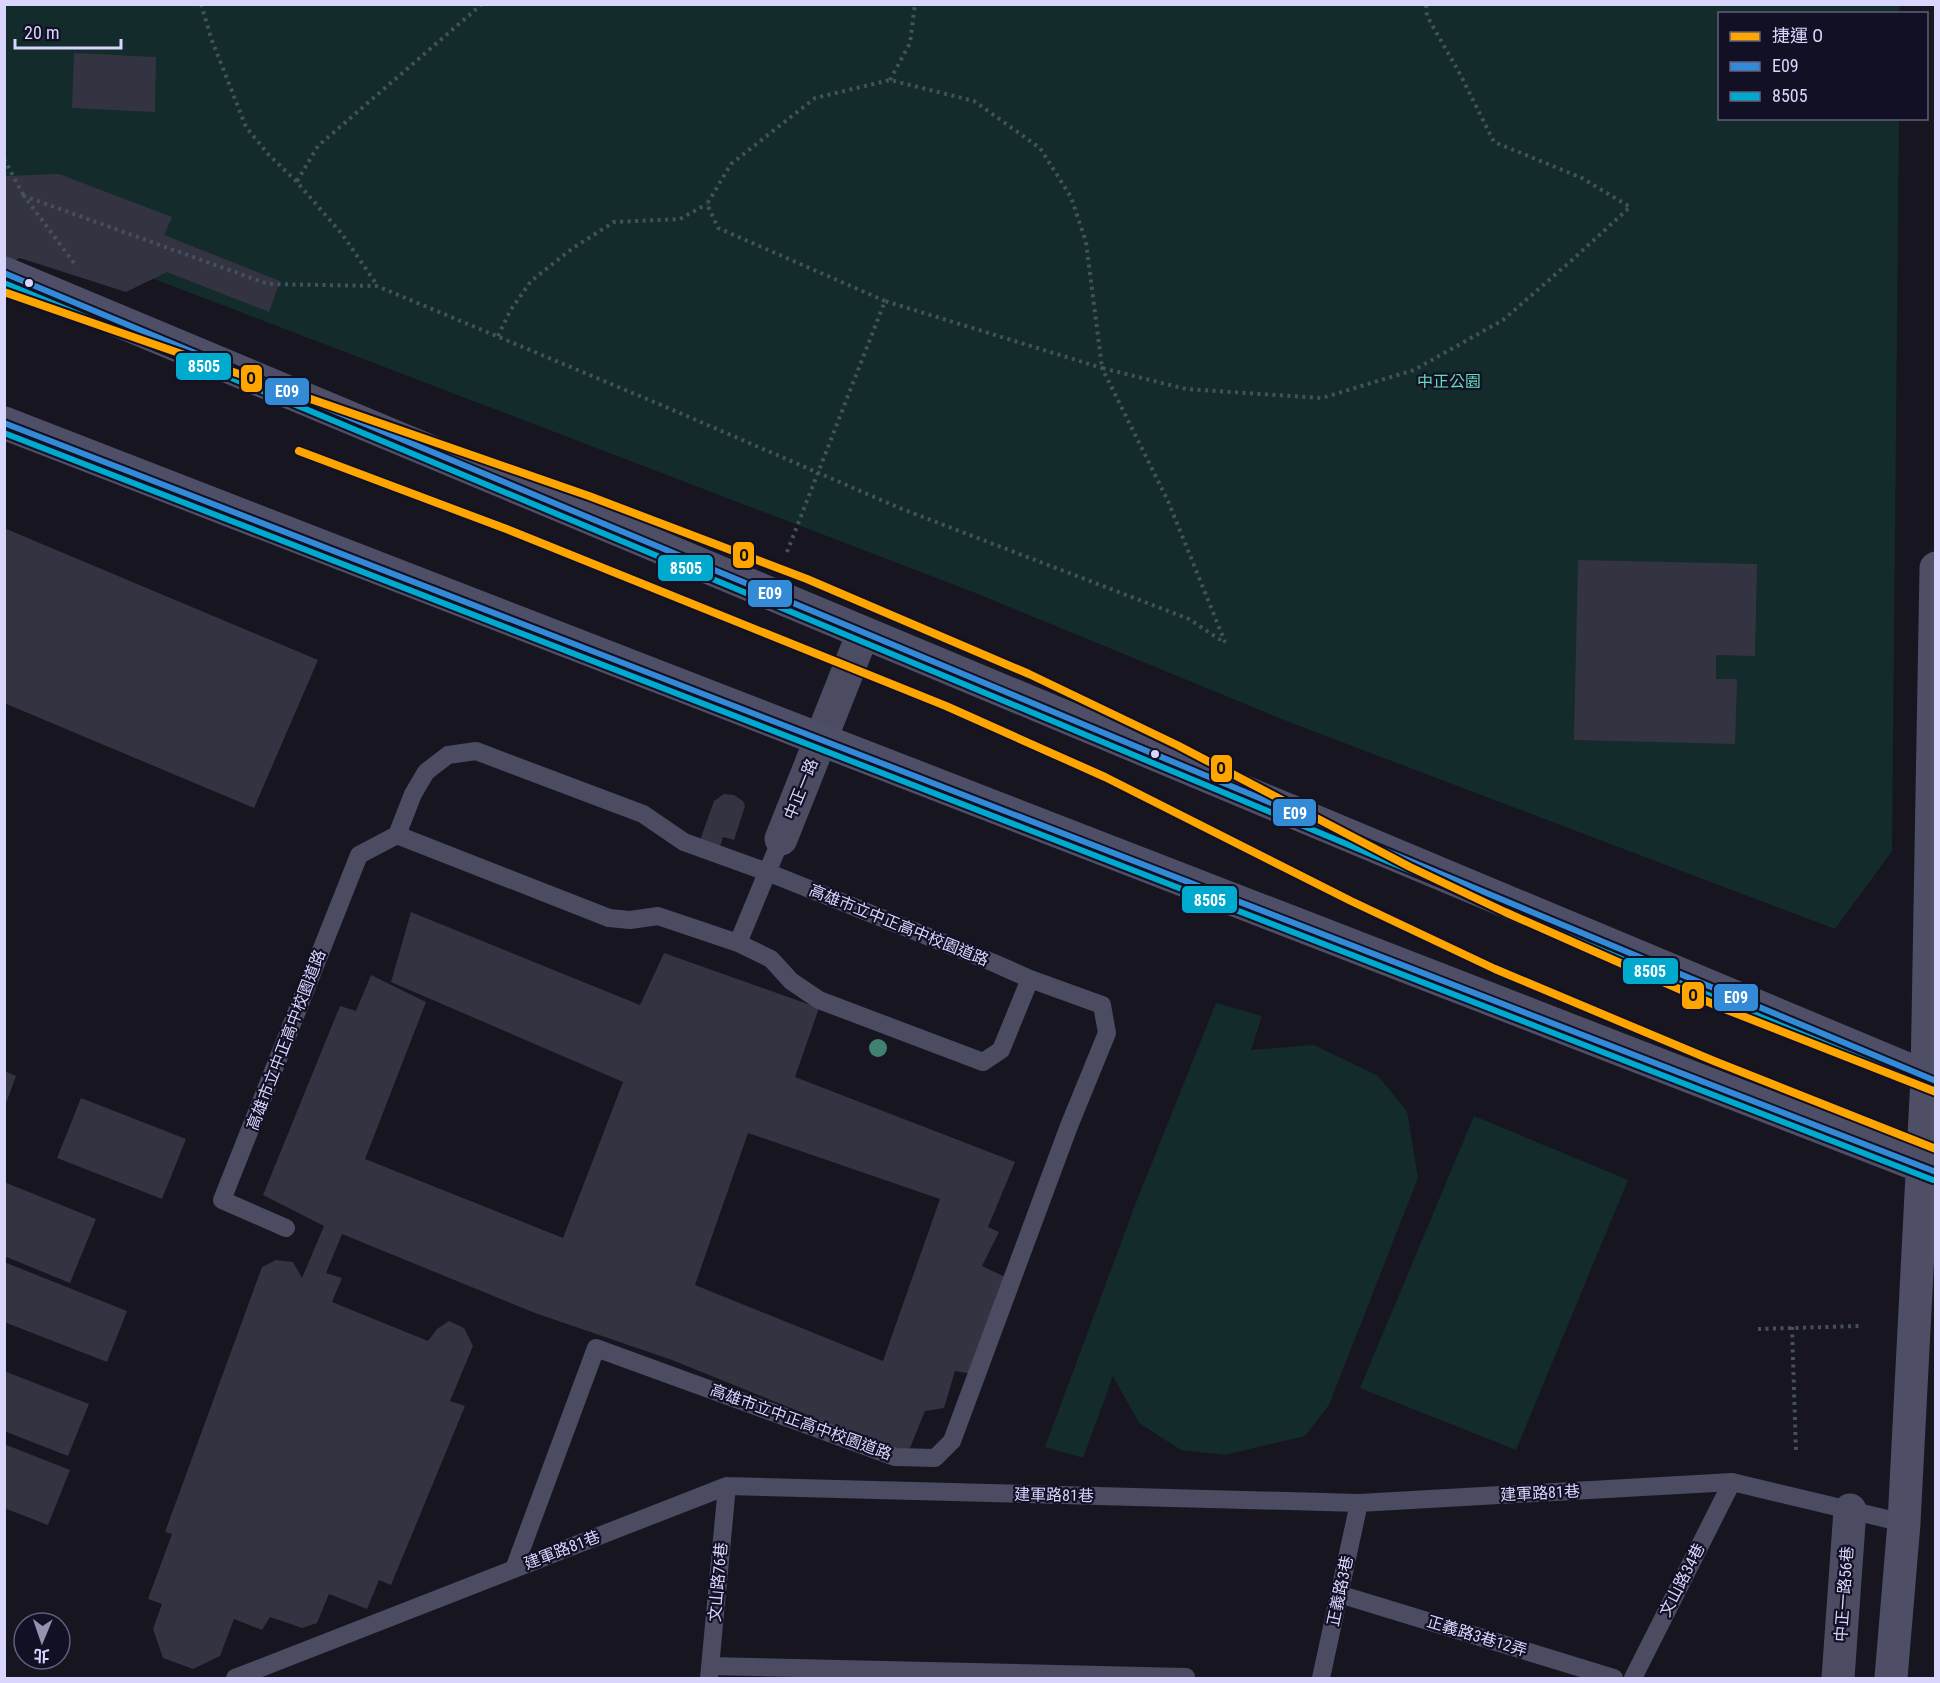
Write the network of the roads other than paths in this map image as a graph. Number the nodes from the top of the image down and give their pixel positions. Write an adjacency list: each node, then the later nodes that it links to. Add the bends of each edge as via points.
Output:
1 (4, 273): 4 (street)
2 (4, 423): 5 (street, 中正一路)
3 (1935, 568): 11 (street)
4 (863, 633): 5 (street, 中正一路); 11 (street)
5 (820, 740): 7 (street, 中正一路); 12 (street, 中正一路)
6 (397, 835): 8 (lane, 高雄市立中正高中校園道路, via 426,772 448,756 476,751 643,814 684,842); 9 (lane, via 609,918 658,916); 13 (lane, 高雄市立中正高中校園道路, via 358,855 222,1200)
7 (781, 839): 8 (lane)
8 (767, 872): 9 (lane); 10 (lane, 高雄市立中正高中校園道路)
9 (738, 943): 10 (lane, via 771,959 791,981 819,1000 983,1062 1001,1050)
10 (1030, 979): 19 (lane, 高雄市立中正高中校園道路, via 1102,1005 1107,1033 1068,1126 952,1441 934,1458 895,1457 596,1348)
11 (1931, 1080): 12 (street)
12 (1929, 1169): 18 (street)
13 (286, 1228)
14 (1732, 1482): 16 (lane, 建軍路81巷); 17 (lane, 建軍路81巷); 26 (lane, 文山路34巷)
15 (727, 1486): 16 (lane, 建軍路81巷); 19 (lane, 建軍路81巷); 21 (lane, 文山路76巷)
16 (1359, 1503): 20 (lane, 正義路3巷)
17 (1850, 1510): 18 (lane, 建軍路81巷); 27 (street, 中正一路56巷)
18 (1904, 1523): 28 (street)
19 (514, 1569): 23 (lane, 建軍路81巷)
20 (1339, 1594): 24 (lane, 正義路3巷); 25 (lane, 正義路3巷12弄)
21 (709, 1672): 22 (lane)
22 (1186, 1677)
23 (235, 1678)
24 (1321, 1678)
25 (1614, 1678)
26 (1633, 1678)
27 (1838, 1678)
28 (1891, 1678)

